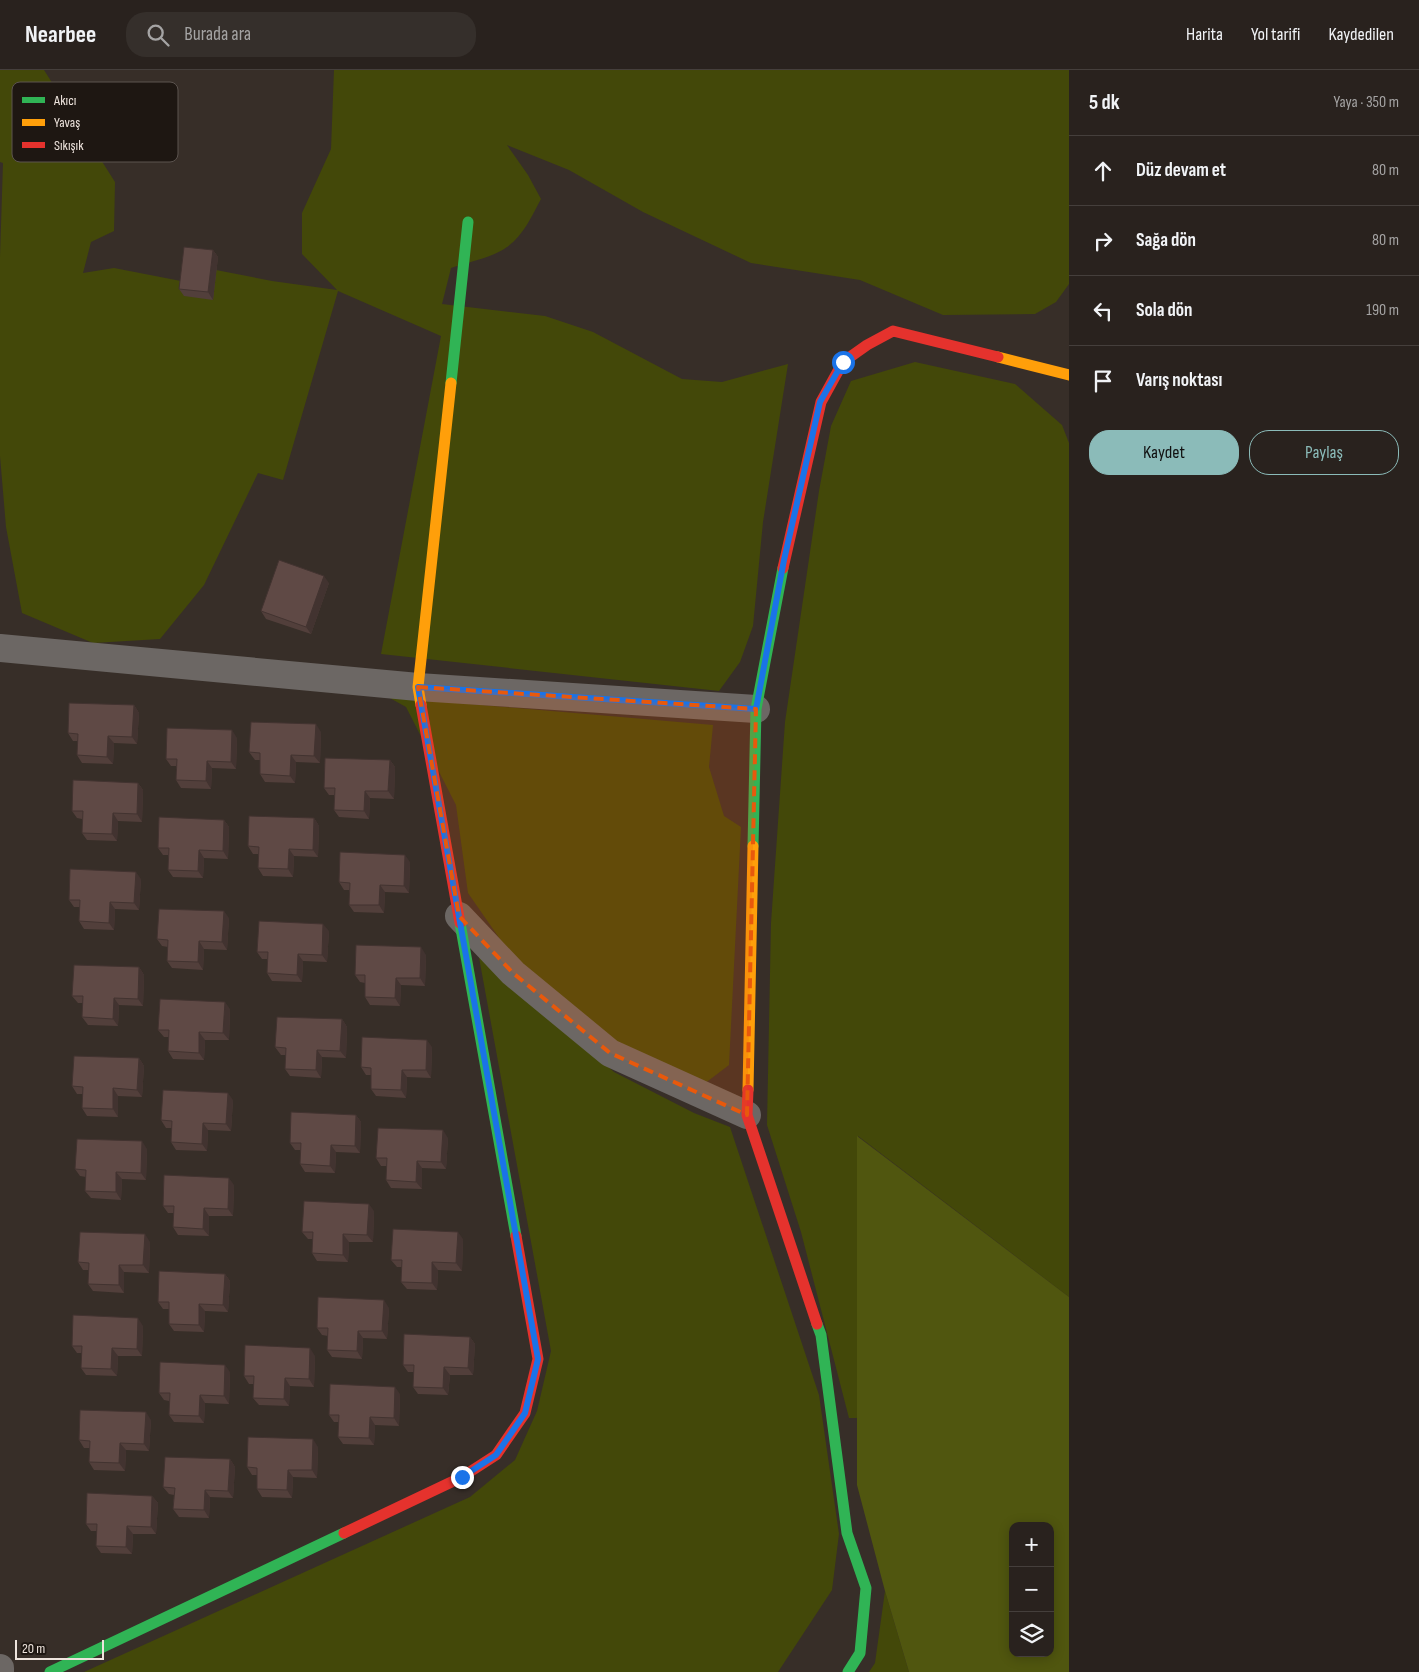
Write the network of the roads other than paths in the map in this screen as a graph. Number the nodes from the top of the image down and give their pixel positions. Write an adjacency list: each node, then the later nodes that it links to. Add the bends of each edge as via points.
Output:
1 (468, 222): 4 (street)
2 (1069, 375): 5 (street, via 893,331 843,362 820,402 784,560)
3 (0, 648): 4 (street)
4 (418, 687): 5 (street); 6 (street)
5 (756, 709): 7 (street)
6 (459, 916): 7 (street, via 513,973 610,1053); 8 (street, via 538,1359 525,1413 496,1455 462,1477)
7 (747, 1115): 9 (street, via 821,1335 848,1533 866,1588 860,1653)
8 (50, 1672)
9 (848, 1672)

